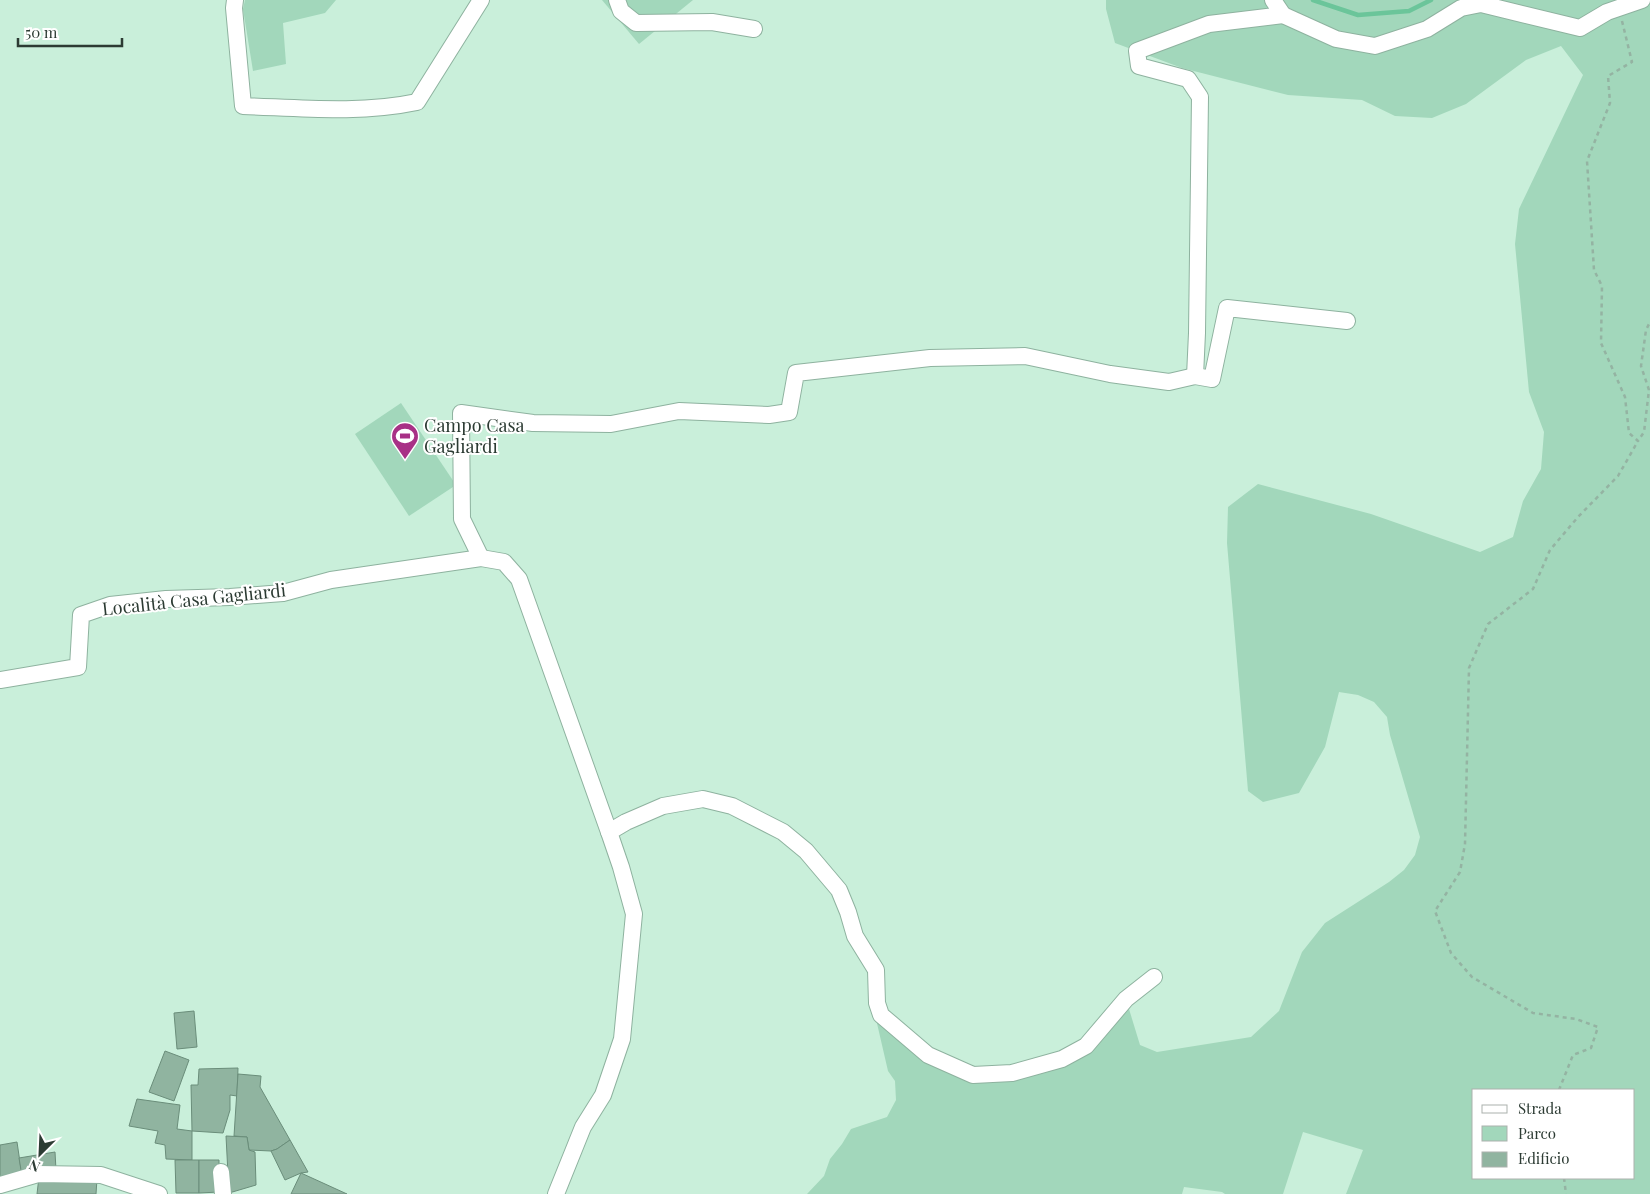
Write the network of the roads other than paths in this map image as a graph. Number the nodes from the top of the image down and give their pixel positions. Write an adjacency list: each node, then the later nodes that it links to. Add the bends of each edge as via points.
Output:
1 (236, 0): 2 (street, via 234,8 243,106 342,109 417,102)
2 (481, 0)
3 (617, 0): 7 (street, via 622,10 636,23 712,22)
4 (1273, 0): 6 (street)
5 (1644, 2): 6 (street, via 1607,12 1580,28 1481,4 1461,8 1427,29 1375,46 1336,39)
6 (1283, 15): 9 (street, via 1209,24 1137,51 1139,66 1188,79 1200,97)
7 (754, 29)
8 (1347, 321): 9 (street, via 1227,308 1212,379)
9 (1195, 376): 10 (street, via 1169,382 1110,374 1024,356 930,358 796,373 789,412 769,415 679,411 611,424 533,423 461,413 462,519)
10 (481, 558): 11 (street, Località Casa Gagliardi, via 331,580 283,592 110,605 81,614 78,667); 12 (street, Località Casa Gagliardi, via 504,562 519,579)
11 (0, 680)
12 (609, 832): 13 (street, via 664,806 703,799 732,806 783,832 806,851 839,890 855,936 876,970 877,1003 881,1016 928,1054 973,1075 1012,1073 1062,1059 1086,1046 1126,999); 18 (street, via 634,914 622,1039 603,1096 583,1126)
13 (1154, 977)
14 (222, 1172): 17 (street)
15 (6, 1187): 16 (street, via 38,1174 101,1175)
16 (159, 1194)
17 (223, 1194)
18 (556, 1194)

